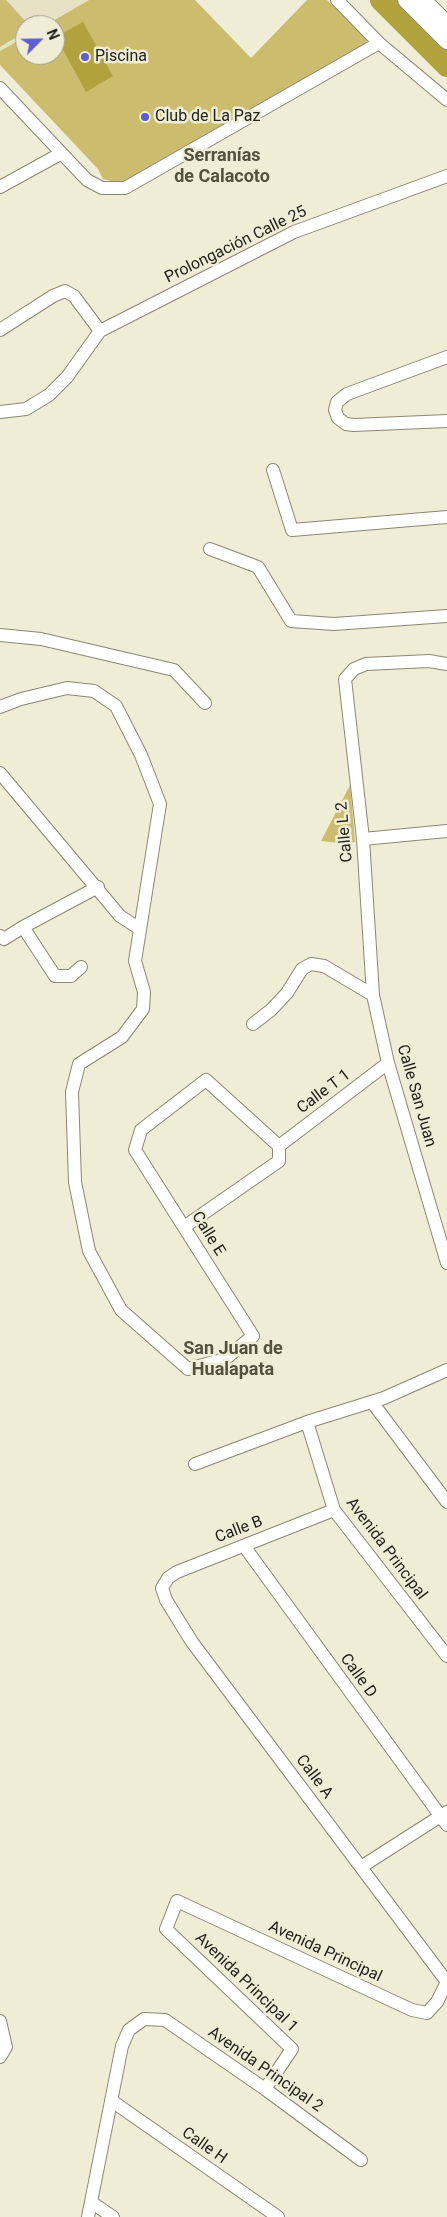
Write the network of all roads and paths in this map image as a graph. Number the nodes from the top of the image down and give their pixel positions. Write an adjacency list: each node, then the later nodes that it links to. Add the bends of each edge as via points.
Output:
1 (338, 0): 6 (street)
2 (406, 0): 5 (main road)
3 (423, 0): 4 (main road)
4 (447, 24)
5 (447, 41)
6 (379, 43): 8 (street); 9 (street, via 126,188 102,188 87,180)
7 (0, 88): 9 (street)
8 (445, 94)
9 (60, 154): 11 (street)
10 (447, 176): 13 (street, Prolongación Calle 25, via 294,232)
11 (0, 187)
12 (0, 330): 13 (street, via 65,291 74,296)
13 (100, 331): 15 (street, Prolongación Calle 25, via 67,377 49,395 26,409)
14 (447, 357): 16 (street, via 348,394 337,402 335,410 338,418 354,425)
15 (0, 412)
16 (447, 421)
17 (273, 470): 18 (street, via 292,530)
18 (447, 517)
19 (210, 549): 20 (street, via 258,567 291,622 334,624)
20 (447, 616)
21 (0, 635): 23 (street, via 41,639 174,670)
22 (447, 664): 27 (street, Calle L 2, via 429,661 366,664 354,669 345,679)
23 (205, 703)
24 (0, 707): 30 (street, via 67,688 94,691 116,706 141,755 160,804)
25 (0, 773): 28 (street)
26 (447, 831): 27 (street)
27 (363, 839): 33 (street, Calle L 2)
28 (98, 887): 29 (street); 30 (street, via 120,916)
29 (23, 927): 31 (street, via 4,940); 32 (street, via 55,976 71,976)
30 (140, 929): 37 (street, Calle E, via 135,960 144,992 143,1009 122,1036 80,1064 72,1092 75,1182 89,1251 121,1310 188,1369 225,1359 253,1336)
31 (0, 936)
32 (81, 967)
33 (373, 995): 34 (street, via 324,966 311,964 302,969 271,1010); 35 (street, Calle San Juan)
34 (253, 1024)
35 (388, 1063): 36 (street, Calle T 1); 38 (street, Calle San Juan)
36 (279, 1146): 37 (street, via 279,1161); 37 (street, Calle E, via 206,1080 140,1130 135,1150)
37 (184, 1226)
38 (447, 1263)
39 (447, 1370): 40 (street)
40 (372, 1402): 41 (street); 43 (street)
41 (307, 1422): 42 (street); 44 (street, Avenida Principal)
42 (195, 1464)
43 (447, 1502)
44 (334, 1510): 45 (street, Calle B); 47 (street, Avenida Principal)
45 (244, 1546): 46 (street, Calle B, via 177,1572); 48 (street, Calle D)
46 (162, 1588): 49 (street, Calle A, via 192,1642)
47 (447, 1656)
48 (445, 1818): 49 (street)
49 (361, 1867): 51 (street, Calle A)
50 (177, 1901): 51 (street, Avenida Principal, via 412,2010 428,2013); 54 (street, Avenida Principal 1, via 166,1929 292,2049)
51 (447, 1982)
52 (0, 2020): 53 (street, via 6,2048)
53 (0, 2057)
54 (266, 2089): 55 (street, Avenida Principal 2, via 165,2020 144,2019 129,2030 122,2046); 56 (street, Avenida Principal 2)
55 (112, 2101): 57 (street); 60 (street, Calle H)
56 (362, 2160)
57 (91, 2202): 58 (street); 59 (street)
58 (88, 2217)
59 (113, 2217)
60 (278, 2217)

